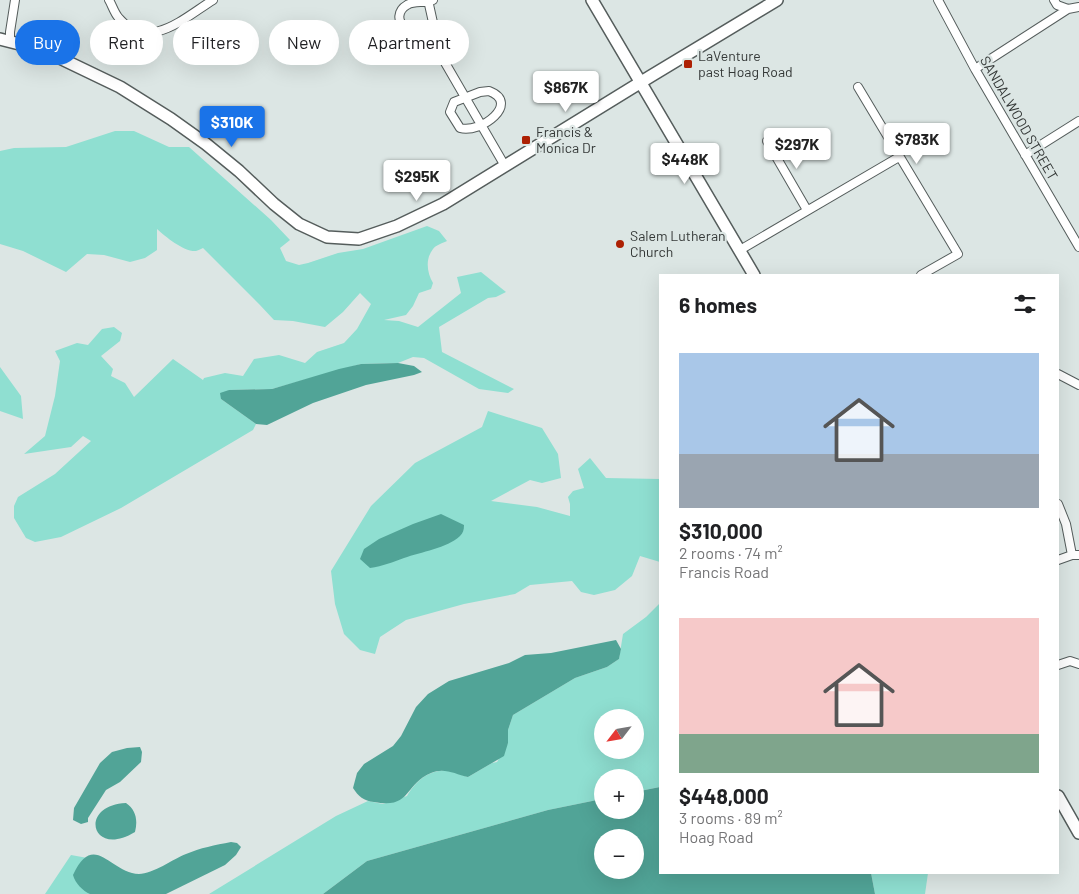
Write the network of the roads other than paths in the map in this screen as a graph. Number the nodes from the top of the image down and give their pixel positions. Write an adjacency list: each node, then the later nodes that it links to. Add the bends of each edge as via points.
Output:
1 (15, 0): 13 (street, via 10,32)
2 (108, 0): 3 (street, via 126,23 149,34 161,32)
3 (213, 0)
4 (592, 0): 16 (street)
5 (777, 0): 16 (street)
6 (938, 0): 15 (street, SANDALWOOD STREET)
7 (1054, 0): 10 (street)
8 (430, 1): 11 (street, via 408,4 398,15); 12 (street)
9 (1079, 7): 10 (street)
10 (1068, 9): 15 (street)
11 (399, 20)
12 (432, 20)
13 (5, 39): 24 (street, via 43,50 120,87 206,144 299,224 327,237 359,238 397,226 443,204)
14 (446, 65): 18 (street)
15 (975, 69): 22 (street, SANDALWOOD STREET)
16 (640, 82): 24 (street); 27 (street)
17 (858, 87): 23 (street)
18 (466, 98): 20 (street); 20 (street, via 454,102 450,112 454,121 466,130); 20 (street, via 489,91 500,98 498,113)
19 (1079, 121): 22 (street)
20 (482, 127): 24 (street)
21 (767, 141): 25 (street)
22 (1026, 155): 26 (street, SANDALWOOD STREET)
23 (899, 157): 25 (street); 29 (street, via 958,254)
24 (506, 166)
25 (807, 210): 27 (street)
26 (1079, 247)
27 (740, 250): 28 (street)
28 (753, 274)
29 (923, 274)
30 (1059, 374): 31 (street)
31 (1079, 384)
32 (1059, 506): 33 (street)
33 (1076, 555): 34 (street)
34 (1059, 560)
35 (1079, 664): 36 (street, via 1070,661)
36 (1059, 665)
37 (1059, 798): 38 (street)
38 (1079, 833)

